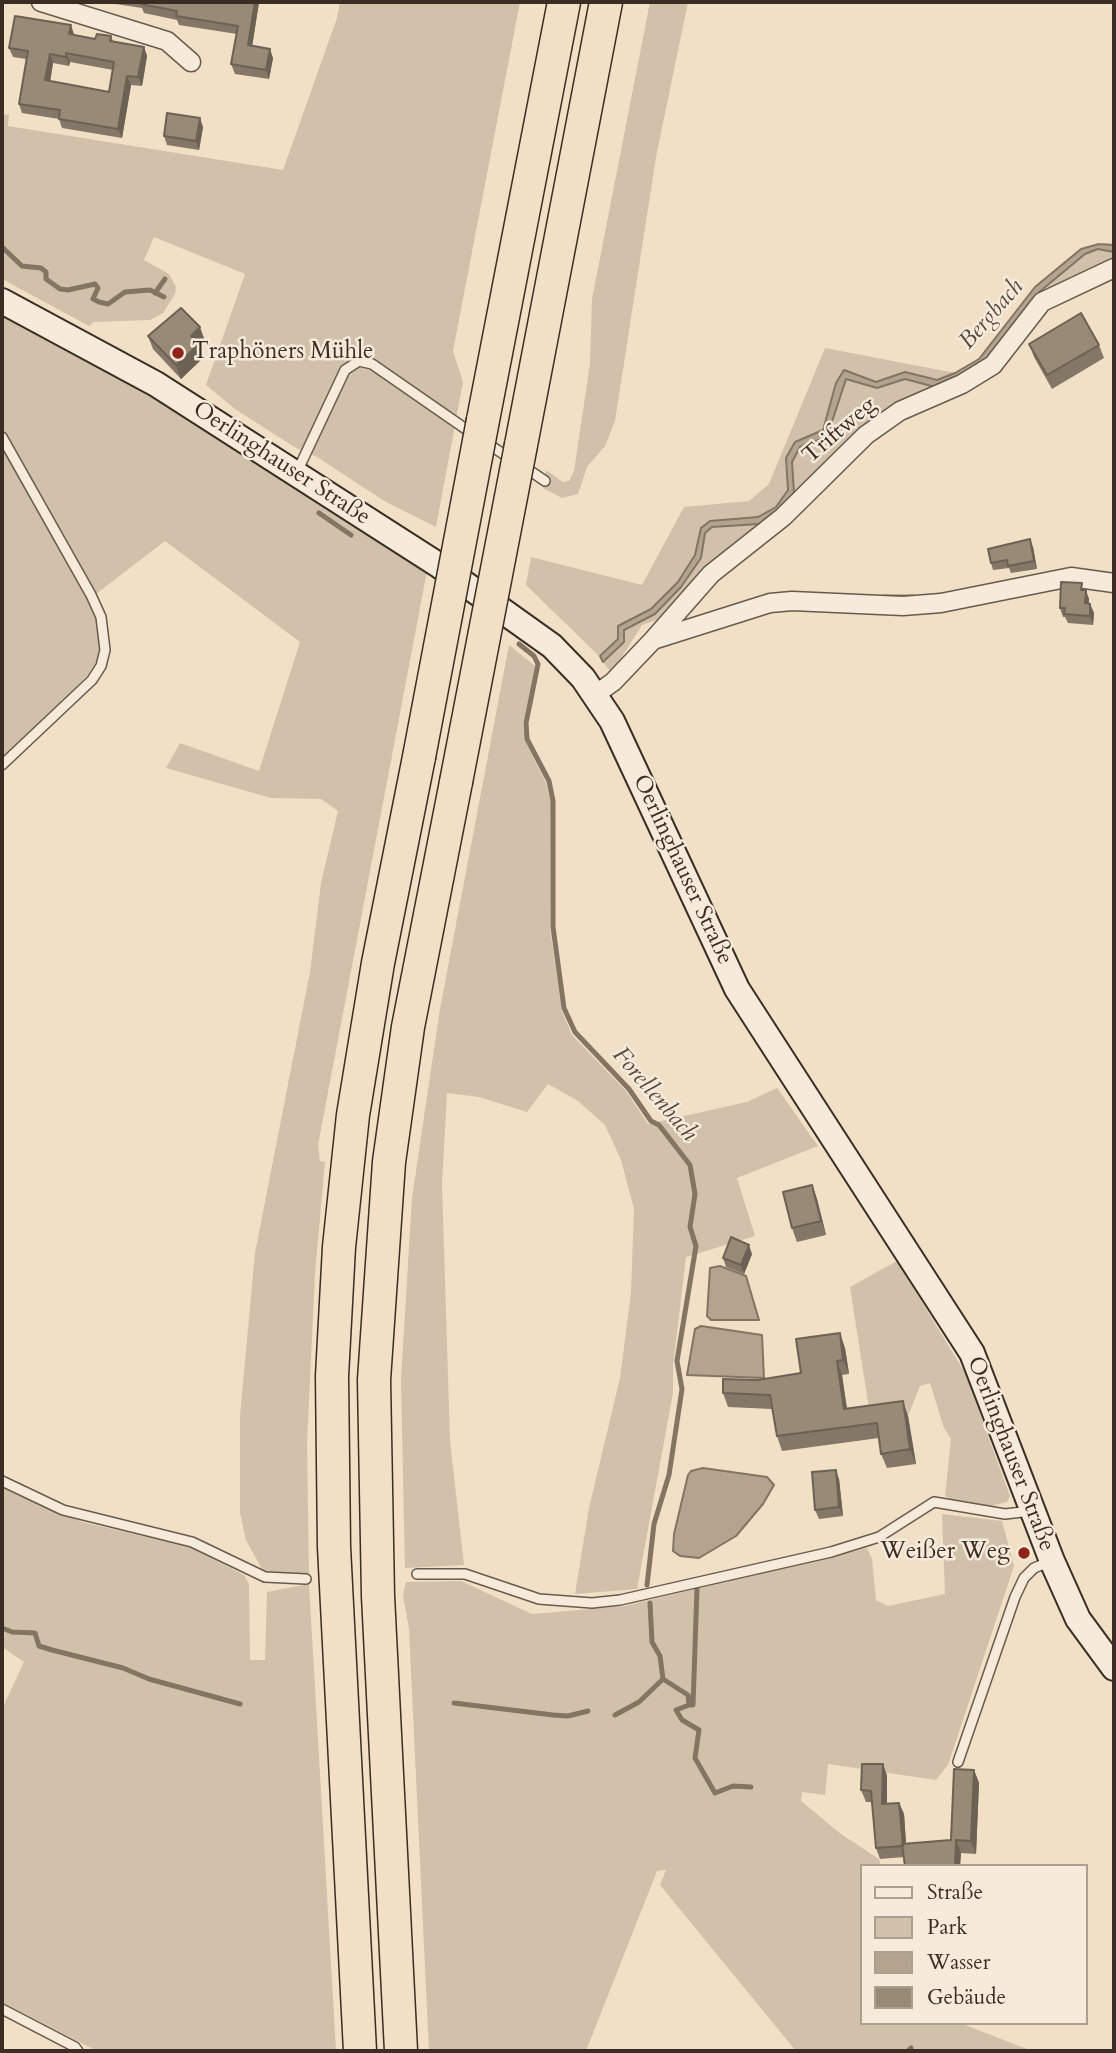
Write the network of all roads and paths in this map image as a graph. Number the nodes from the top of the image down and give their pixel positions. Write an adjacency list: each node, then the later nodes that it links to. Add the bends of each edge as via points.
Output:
1 (41, 2): 4 (street, via 167,41)
2 (564, 2): 23 (highway, bridge, via 378,963 353,1115 339,1247 333,1363 334,1547)
3 (606, 2): 24 (highway, bridge, via 408,1027 390,1153 374,1380 378,1596)
4 (191, 62)
5 (1114, 268): 11 (street, Triftweg, via 1042,302 993,365 900,411 866,435 783,517 712,574)
6 (2, 301): 8 (main road, Oerlinghauser Straße, via 156,384)
7 (2, 437): 13 (lane, via 91,595 101,617 105,650 92,680)
8 (296, 473): 9 (lane, via 345,370 359,361 372,364); 12 (main road, Oerlinghauser Straße, via 517,620 552,646)
9 (545, 481)
10 (1114, 583): 11 (street, Triftweg, via 1071,578 903,606 770,603)
11 (653, 640): 12 (street, Triftweg)
12 (596, 694): 15 (main road, Oerlinghauser Straße, via 737,989 972,1353)
13 (2, 765)
14 (2, 1481): 18 (lane, via 62,1510 192,1542 265,1577)
15 (1033, 1510): 16 (main road, Oerlinghauser Straße); 17 (lane, via 1004,1514 934,1502 879,1537 831,1552 601,1602 539,1600 465,1574)
16 (1052, 1561): 19 (main road, Oerlinghauser Straße, via 1078,1619); 20 (lane, via 1034,1568 1015,1597)
17 (417, 1574)
18 (306, 1579)
19 (1114, 1668)
20 (958, 1762)
21 (2, 2009): 22 (lane)
22 (78, 2051)
23 (360, 2051)
24 (401, 2051)

